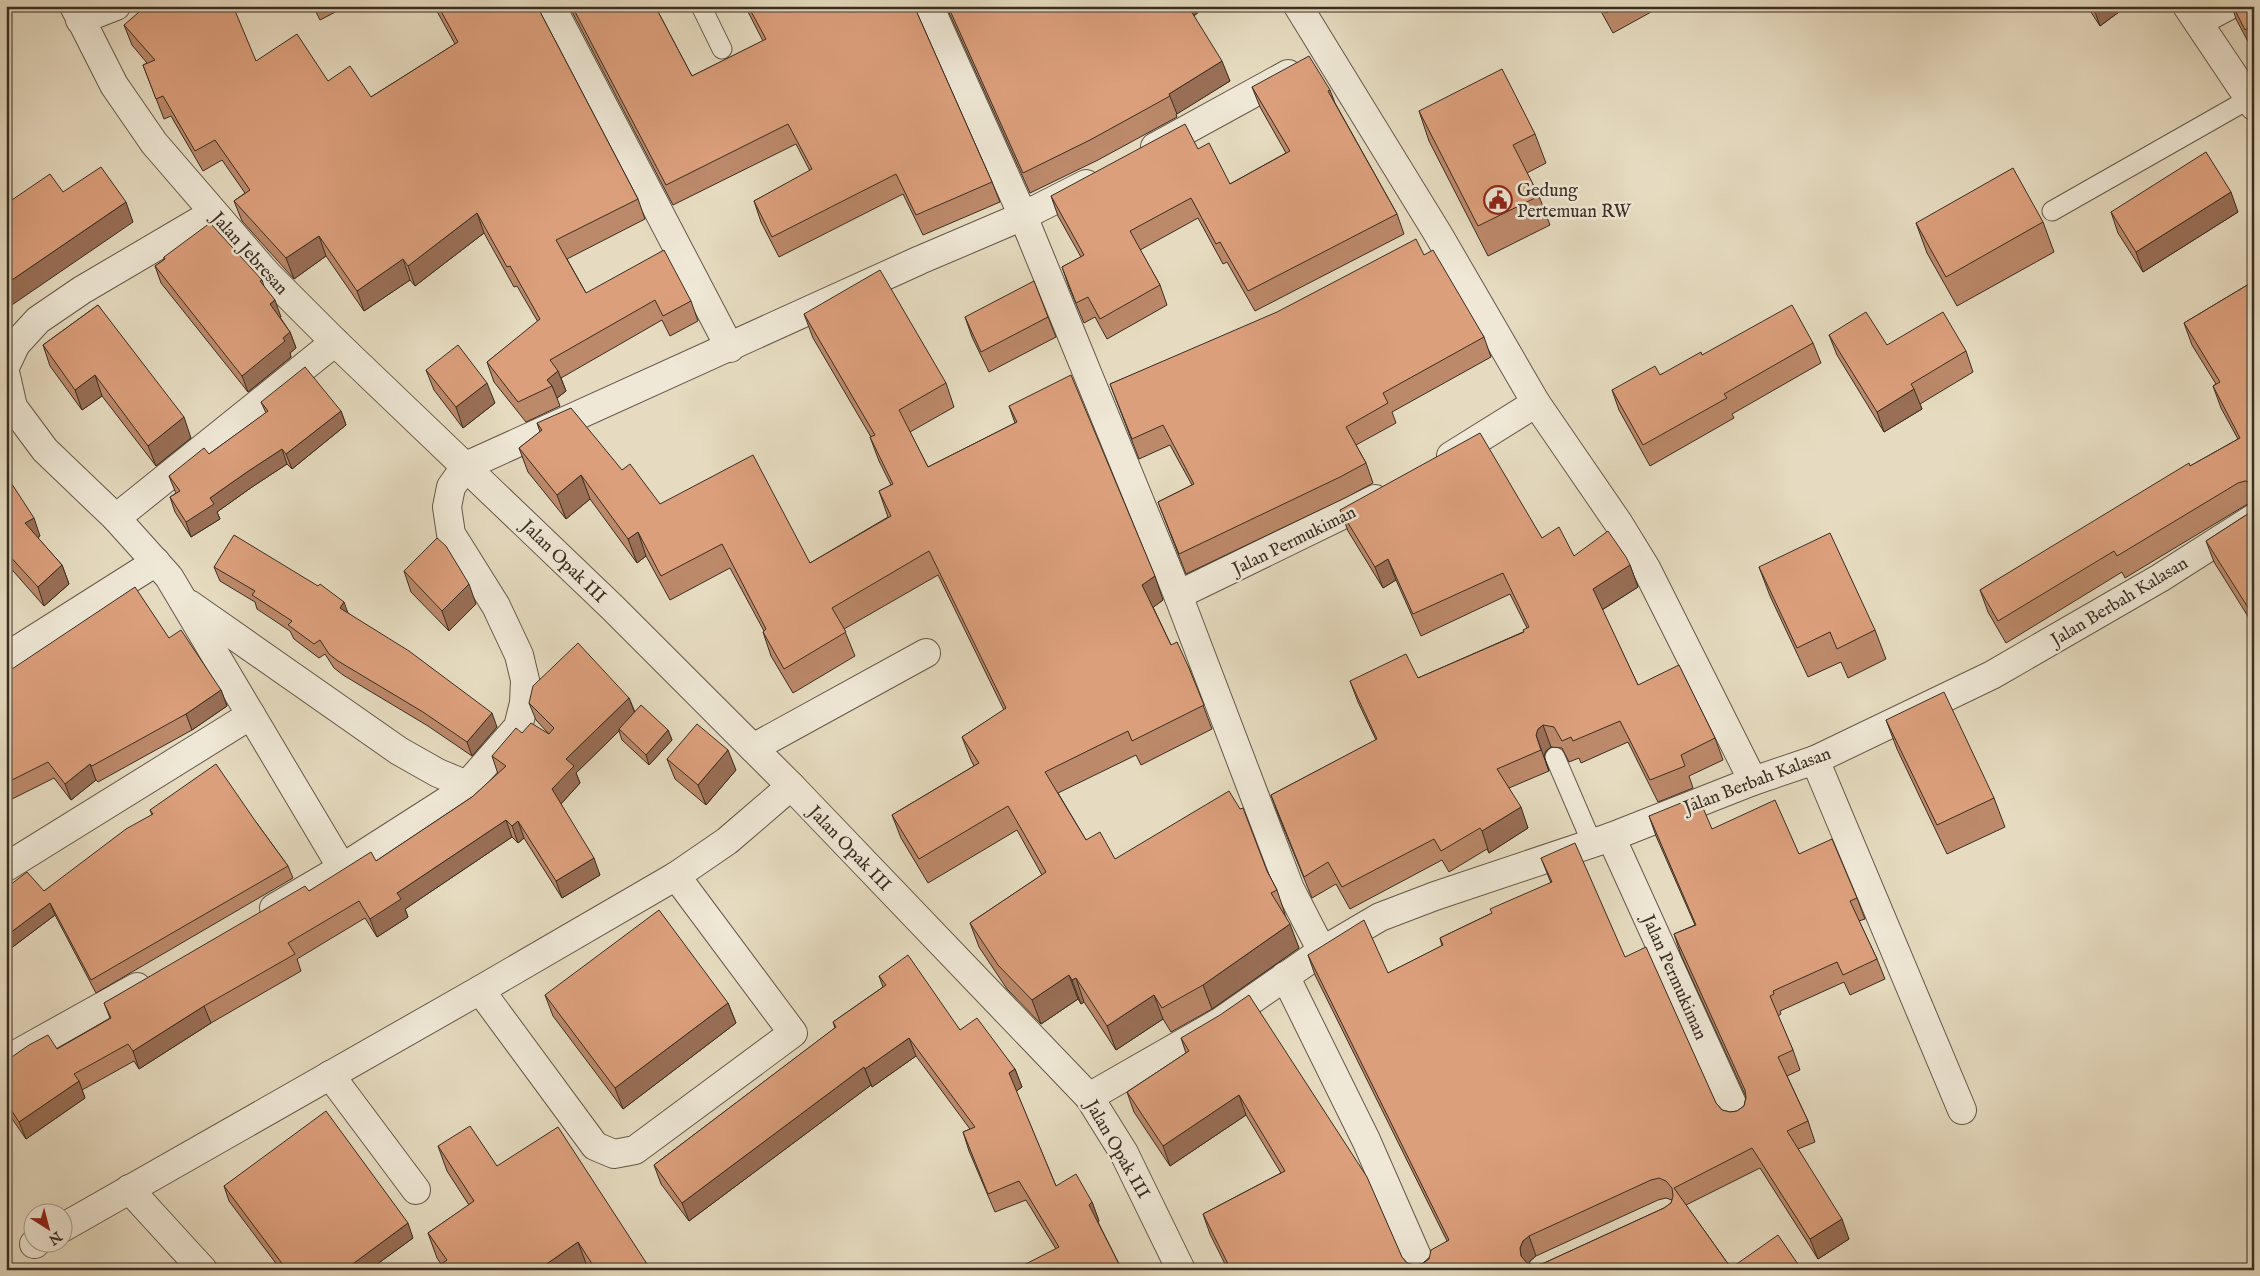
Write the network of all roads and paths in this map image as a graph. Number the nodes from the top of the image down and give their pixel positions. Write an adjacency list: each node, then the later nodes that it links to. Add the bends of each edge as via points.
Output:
1 (116, 6): 7 (street)
2 (551, 6): 20 (street)
3 (700, 6): 9 (lane)
4 (929, 6): 16 (street)
5 (1298, 6): 10 (street)
6 (2228, 6): 8 (street)
7 (77, 13): 15 (street, Jalan Jebresan, via 114,85 154,143)
8 (2192, 14): 11 (street)
9 (722, 49)
10 (1326, 53): 12 (street); 17 (street)
11 (2252, 103): 14 (lane)
12 (1130, 161)
13 (1105, 174): 16 (street)
14 (2052, 211)
15 (213, 213): 19 (street, Jalan Jebresan, via 267,274); 21 (street, via 82,290 38,320 16,344)
16 (1023, 216): 20 (street); 30 (street, via 1107,392)
17 (1438, 234): 18 (street); 23 (street)
18 (1413, 248)
19 (335, 342): 24 (street, Jalan Jebresan); 27 (street)
20 (730, 348): 24 (street)
21 (6, 365)
22 (6, 376): 27 (street, via 13,407 45,450)
23 (1536, 404): 25 (street); 38 (street, via 1646,568)
24 (466, 466): 35 (street, Jalan Opak III); 39 (street, via 451,488 447,507 451,534 496,606 519,655 525,680 518,727)
25 (1431, 468)
26 (1397, 487): 30 (street, Jalan Permukiman, via 1354,511)
27 (116, 518): 29 (street)
28 (2254, 518): 37 (street, Jalan Berbah Kalasan, via 2160,578 1992,675)
29 (156, 562): 31 (street); 33 (street)
30 (1178, 595): 46 (street, via 1290,889)
31 (184, 600): 34 (street); 39 (street, via 399,751)
32 (926, 653): 35 (street)
33 (6, 657)
34 (251, 715): 42 (street); 43 (street)
35 (753, 748): 40 (street, Jalan Opak III)
36 (1555, 757): 41 (lane)
37 (1815, 760): 38 (street, Jalan Berbah Kalasan); 53 (street)
38 (1753, 781): 41 (street, Jalan Berbah Kalasan)
39 (467, 785): 43 (street)
40 (790, 786): 44 (street, via 727,841); 52 (street, Jalan Opak III)
41 (1601, 840): 46 (street, Jalan Berbah Kalasan, via 1380,917); 54 (street, Jalan Permukiman)
42 (6, 867)
43 (342, 868): 45 (street)
44 (676, 876): 49 (street); 49 (street, via 793,1033 635,1150 614,1154 595,1146)
45 (249, 922)
46 (1322, 951): 48 (street, Jalan Berbah Kalasan)
47 (157, 976): 50 (street)
48 (1285, 976): 52 (street, Jalan Berbah Kalasan, via 1220,1022); 60 (street, via 1366,1140)
49 (480, 990): 51 (street)
50 (6, 1060)
51 (330, 1075): 55 (street); 56 (street)
52 (1090, 1097): 59 (street, Jalan Opak III, via 1124,1153)
53 (1962, 1110)
54 (1738, 1117)
55 (129, 1189): 57 (street); 58 (street)
56 (416, 1190)
57 (72, 1222)
58 (203, 1270)
59 (1181, 1270)
60 (1423, 1270)

